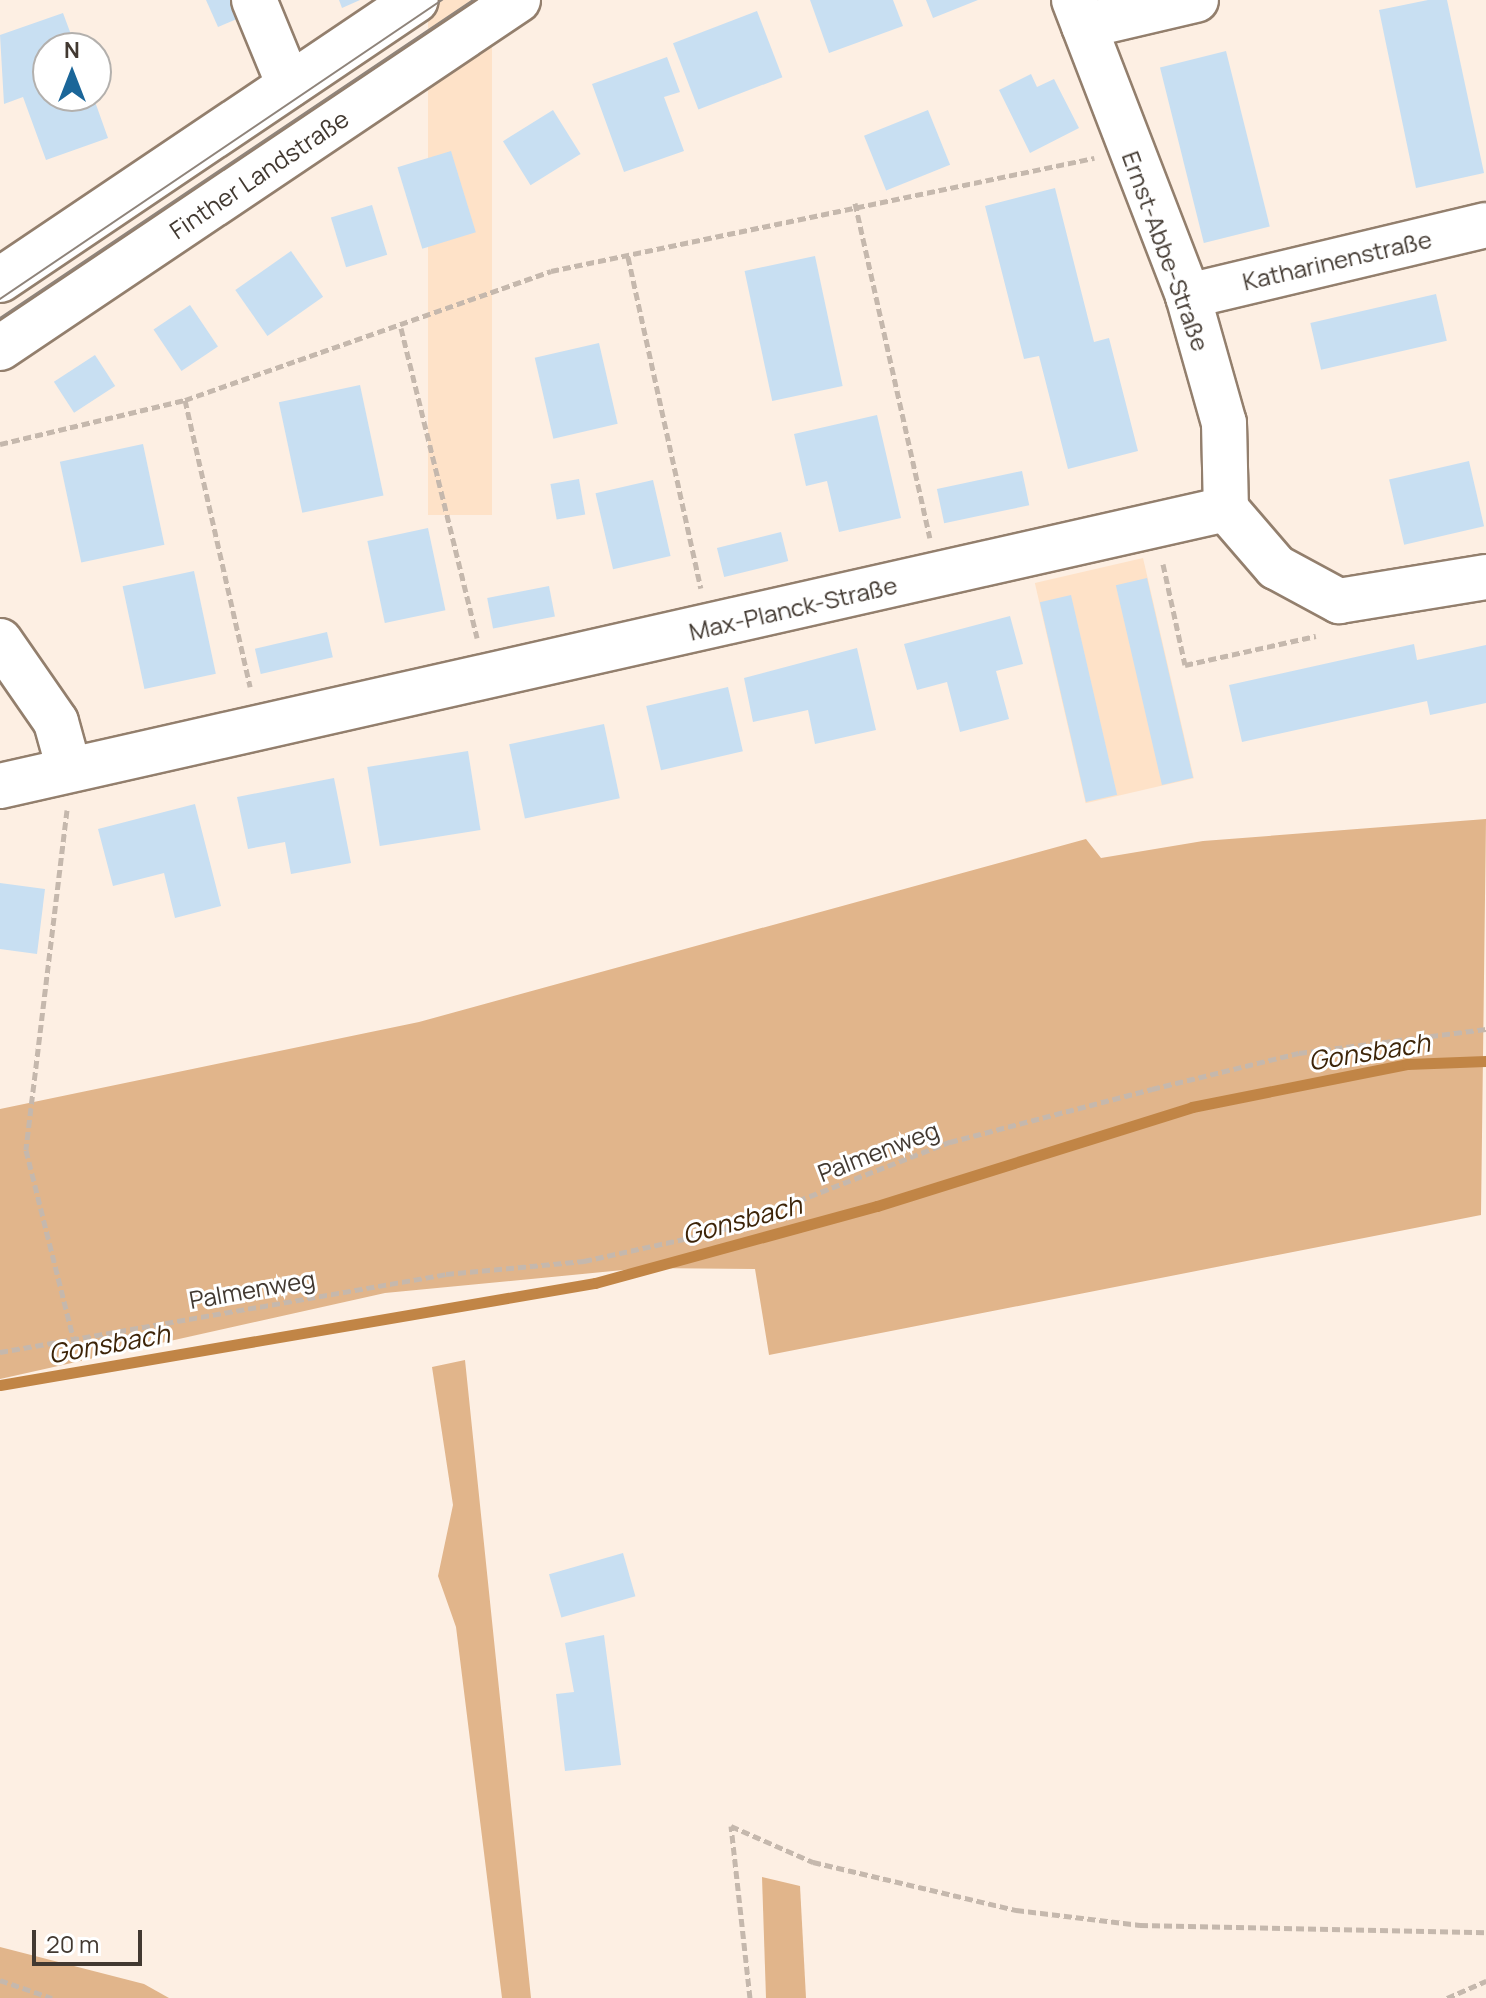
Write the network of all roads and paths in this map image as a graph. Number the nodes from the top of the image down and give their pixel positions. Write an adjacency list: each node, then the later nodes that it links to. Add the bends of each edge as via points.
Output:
1 (254, 0): 6 (street)
2 (416, 0): 6 (street)
3 (518, 0): 14 (street, Finther Landstraße)
4 (1196, 0): 5 (street)
5 (1079, 13): 7 (street, Ernst-Abbe-Straße)
6 (289, 85): 11 (street)
7 (1131, 151): 8 (path); 12 (street, Ernst-Abbe-Straße)
8 (855, 203): 10 (path); 19 (path)
9 (1486, 225): 12 (street, Katharinenstraße)
10 (628, 257): 13 (path, via 551,271); 22 (path)
11 (0, 280)
12 (1188, 296): 17 (street, Ernst-Abbe-Straße, via 1224,423)
13 (401, 328): 15 (path); 24 (path)
14 (0, 348)
15 (185, 400): 16 (path); 25 (path)
16 (0, 444)
17 (1226, 509): 18 (street, Max-Planck-Straße); 21 (street, via 1276,567)
18 (1152, 527): 19 (street, Max-Planck-Straße); 21 (path, via 1185,665 1324,634)
19 (938, 576): 22 (street, Max-Planck-Straße)
20 (1486, 577): 21 (street)
21 (1339, 601)
22 (710, 627): 24 (street, Max-Planck-Straße)
23 (0, 641): 26 (street, via 56,722)
24 (486, 676): 25 (street, Max-Planck-Straße)
25 (259, 727): 26 (street, Max-Planck-Straße)
26 (69, 785): 27 (street, Max-Planck-Straße); 29 (path, via 26,1150)
27 (0, 786)
28 (1486, 1029): 29 (path, Palmenweg, via 1299,1053 1152,1089 950,1142 720,1231 584,1261 446,1274)
29 (73, 1337): 30 (path, Palmenweg)
30 (0, 1352)
31 (1486, 1932): 35 (path, via 1140,1925 1016,1910 813,1862 731,1826)
32 (0, 1980): 34 (path)
33 (1486, 1981): 36 (path)
34 (52, 1998)
35 (750, 1998)
36 (1447, 1998)

